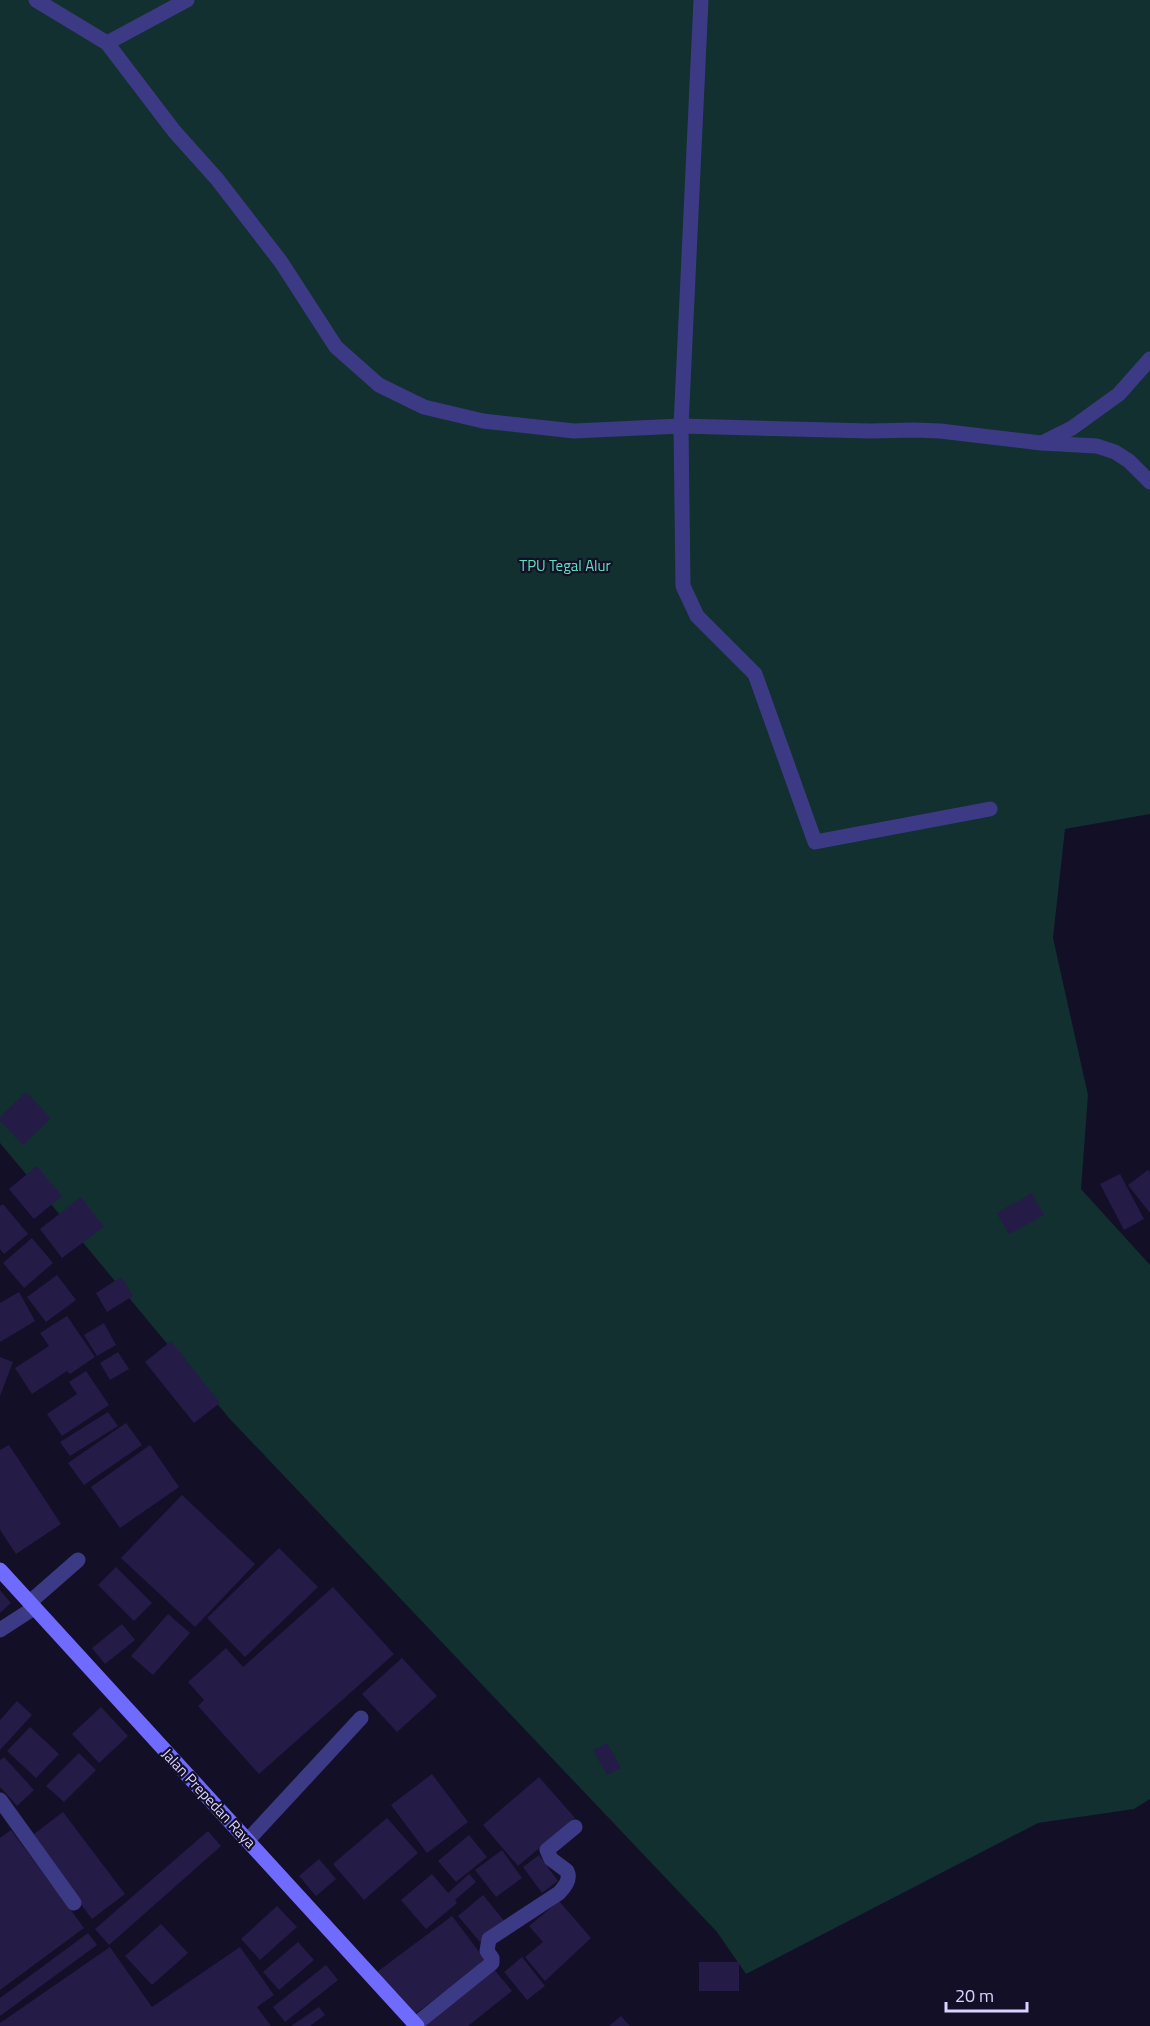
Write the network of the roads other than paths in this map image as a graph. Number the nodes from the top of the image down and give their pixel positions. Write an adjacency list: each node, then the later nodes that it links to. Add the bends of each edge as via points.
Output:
1 (36, 0): 4 (street)
2 (187, 0): 4 (street)
3 (701, 0): 6 (street)
4 (107, 43): 6 (street, via 281,262 336,346 379,385 424,407 483,421 574,431)
5 (1150, 360): 7 (street, via 1119,394 1072,428)
6 (681, 426): 7 (street, via 940,431); 9 (street, via 683,586 697,616 755,674 815,842)
7 (1041, 443): 8 (street, via 1097,446 1115,452)
8 (1150, 482)
9 (990, 809)
10 (78, 1560): 12 (street)
11 (0, 1570): 12 (street, Jalan Prepedan Raya)
12 (32, 1605): 13 (street); 17 (street, Jalan Prepedan Raya)
13 (0, 1630)
14 (361, 1718): 17 (street)
15 (0, 1800): 18 (street)
16 (575, 1827): 19 (street, via 547,1850 569,1874 560,1893 489,1939 487,1951 492,1963)
17 (248, 1840): 19 (street, Jalan Prepedan Raya)
18 (74, 1903)
19 (416, 2025)

